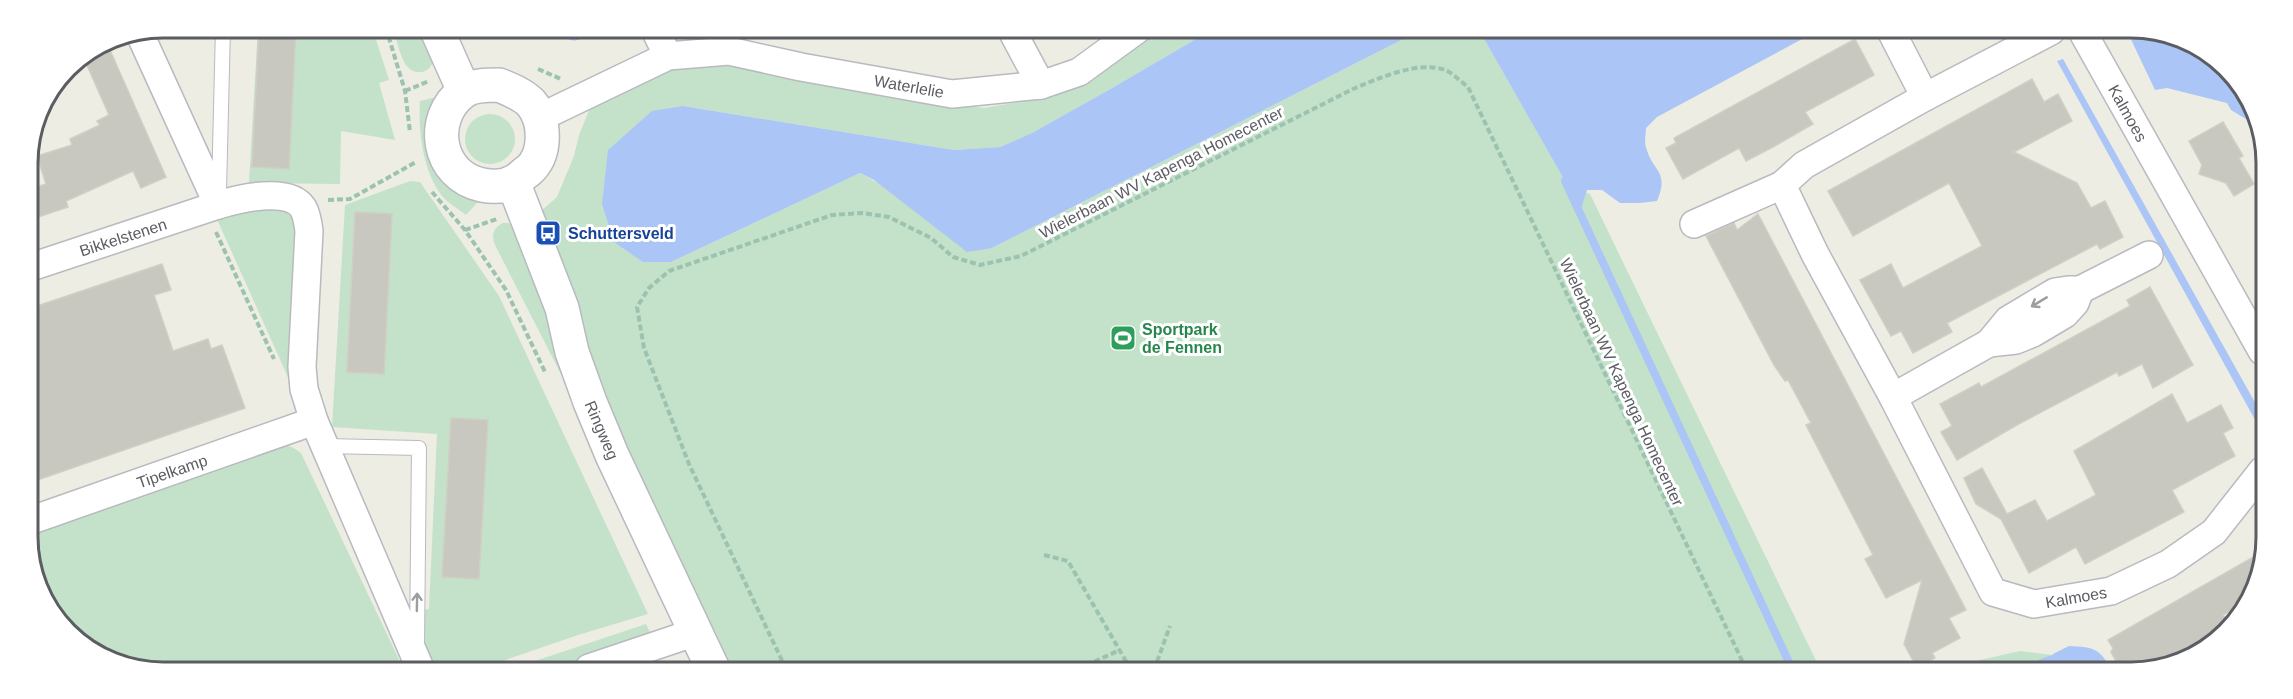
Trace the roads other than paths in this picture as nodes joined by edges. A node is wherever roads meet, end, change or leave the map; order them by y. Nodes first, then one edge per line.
1 (222, 38) edge
2 (440, 38) edge
3 (659, 38) edge
4 (1016, 38) edge
5 (1125, 38) edge
6 (1895, 38) edge
7 (2038, 38) edge
8 (2086, 38) edge
9 (142, 39) edge
10 (668, 56) junction
11 (1041, 85) junction
12 (464, 91) junction
13 (1925, 98) junction
14 (539, 118) junction
15 (513, 182) junction
16 (1782, 185) junction
17 (212, 207) junction
18 (1694, 224) dead end
19 (2149, 255) dead end
20 (38, 265) edge
21 (2256, 340) edge
22 (1893, 397) junction
23 (314, 421) junction
24 (325, 446) junction
25 (2256, 479) edge
26 (38, 518) edge
27 (696, 632) junction
28 (417, 662) edge
29 (418, 662) edge
30 (608, 662) edge
31 (710, 662) edge

1 - 17 lane
2 - 12 main road
3 - 10 street
4 - 11 street
5 - 11 street, Waterlelie
6 - 13 street
7 - 13 street
8 - 21 street, Kalmoes
9 - 17 street
10 - 11 street, Waterlelie
10 - 14 street, Waterlelie
12 - 14 main road
12 - 15 main road
13 - 16 street
14 - 15 main road
15 - 27 main road, Ringweg
16 - 18 street
16 - 22 street, Kalmoes
17 - 20 street, Bikkelstenen
17 - 23 street
19 - 22 street
22 - 25 street, Kalmoes
23 - 24 street
23 - 26 street, Tipelkamp
24 - 28 street
29 -> 24 lane
27 - 30 street
27 - 31 main road, Ringweg

